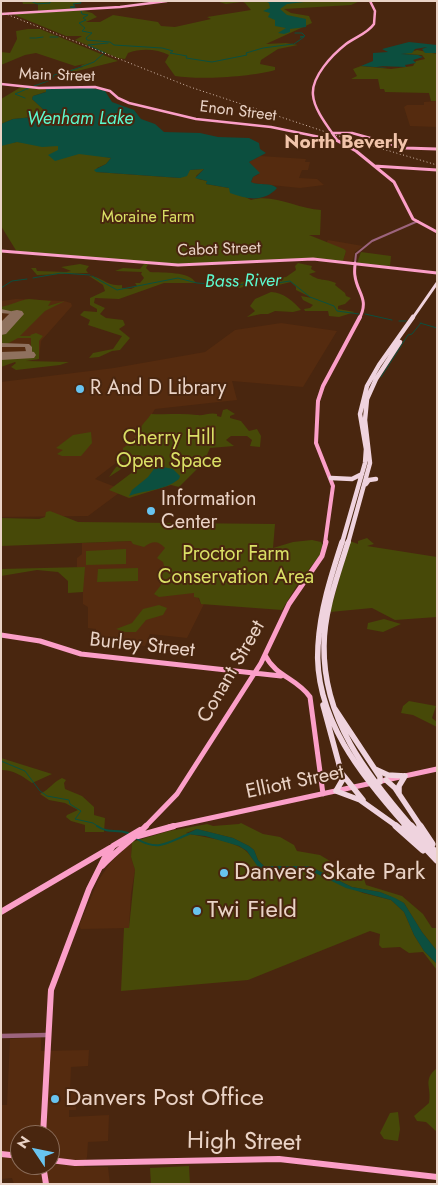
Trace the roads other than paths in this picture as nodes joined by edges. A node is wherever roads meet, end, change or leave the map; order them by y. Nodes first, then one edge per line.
1 (167, 1) edge
2 (370, 1) edge
3 (1, 14) edge
4 (1, 84) edge
5 (138, 105) joint
6 (334, 134) junction
7 (328, 137) junction
8 (337, 140) junction
9 (437, 149) edge
10 (374, 166) junction
11 (437, 170) edge
12 (417, 221) junction
13 (437, 232) edge
14 (1, 252) edge
15 (356, 263) junction
16 (437, 273) edge
17 (437, 283) edge
18 (437, 288) edge
19 (369, 468) junction
20 (363, 473) junction
21 (349, 479) junction
22 (332, 480) junction
23 (364, 486) junction
24 (358, 489) junction
25 (360, 500) junction
26 (368, 501) dead end
27 (1, 635) edge
28 (266, 655) junction
29 (256, 673) junction
30 (282, 676) junction
31 (322, 680) junction
32 (372, 768) junction
33 (437, 769) edge
34 (343, 774) junction
35 (405, 776) junction
36 (383, 781) junction
37 (353, 788) junction
38 (336, 791) junction
39 (377, 791) junction
40 (323, 794) junction
41 (399, 794) junction
42 (366, 804) junction
43 (146, 826) junction
44 (157, 829) junction
45 (135, 835) junction
46 (117, 847) junction
47 (437, 850) edge
48 (107, 854) junction
49 (437, 854) edge
50 (90, 861) junction
51 (437, 861) edge
52 (102, 866) junction
53 (1, 912) edge
54 (47, 1034) junction
55 (1, 1036) edge
56 (43, 1125) edge
57 (60, 1161) edge
58 (437, 1177) edge

1 - 3 main road
2 - 6 main road
4 - 5 main road, Main Street
5 - 7 main road, Enon Street
6 - 7 main road
6 - 8 main road
6 - 9 main road
7 - 8 main road, Enon Street
8 - 10 main road
10 - 11 main road
10 - 12 main road
12 - 13 main road
12 - 15 street
14 - 15 main road, Cabot Street
15 - 16 main road, Cabot Street
15 - 22 main road
17 - 20 highway
18 - 19 highway
19 - 23 highway
19 - 23 highway
20 - 21 highway
20 - 24 highway
21 - 22 highway
21 - 24 highway
22 - 28 main road, Conant Street
23 - 25 highway
24 - 31 highway
25 - 26 highway
25 - 31 highway
27 - 29 main road, Burley Street
28 - 29 main road, Conant Street
28 - 30 main road
29 - 30 main road, Burley Street
29 - 43 main road, Conant Street
30 - 40 main road
31 - 32 highway
31 - 34 highway
31 - 39 highway
32 - 35 highway
32 - 36 highway
33 - 35 main road, Elliott Street
34 - 37 highway
34 - 38 highway
35 - 36 main road, Elliott Street
35 - 41 highway
36 - 37 main road, Elliott Street
36 - 41 highway
37 - 38 main road, Elliott Street
37 - 42 highway
38 - 40 main road, Elliott Street
38 - 42 highway
39 - 49 highway
39 - 51 highway
40 - 44 main road, Elliott Street
41 - 47 highway
42 - 51 highway
43 - 44 main road, Elliott Street
43 - 44 main road
43 - 45 main road, Conant Street
44 - 45 main road, Elliott Street
45 - 46 main road, Conant Street
46 - 48 main road
46 - 50 main road
46 - 52 main road, Conant Street
48 - 50 main road
48 - 52 main road, Conant Street
50 - 52 main road
50 - 53 main road
52 - 54 main road, Conant Street
54 - 55 street
54 - 56 main road, Conant Street
57 - 58 main road, High Street

